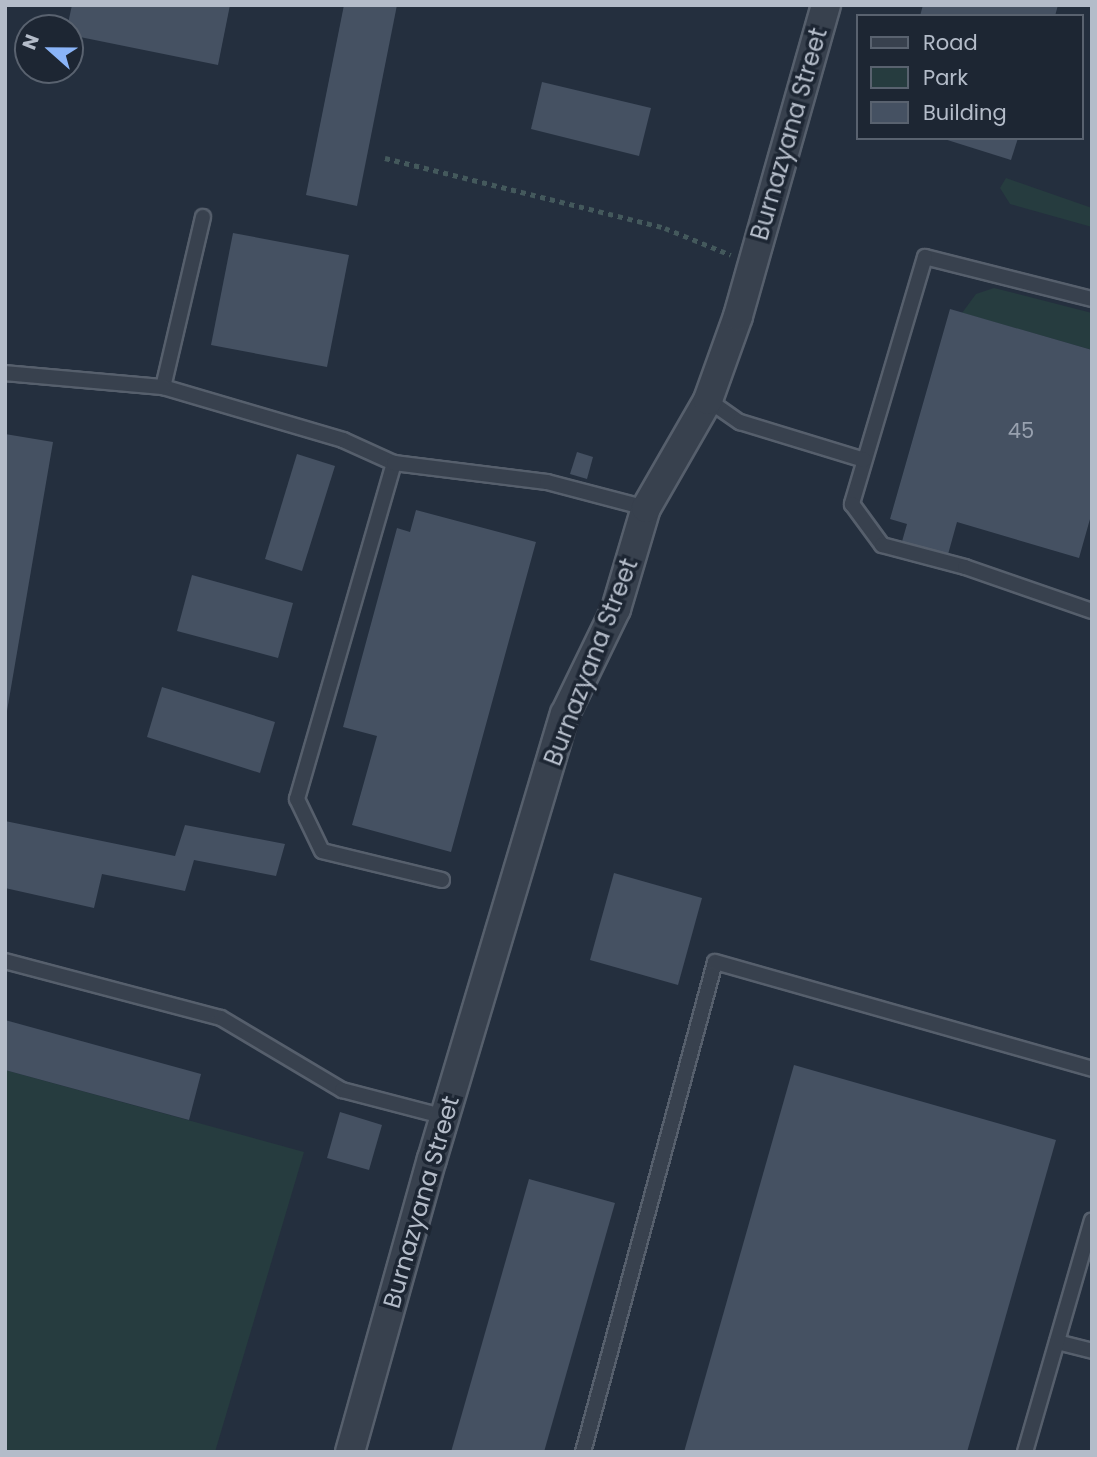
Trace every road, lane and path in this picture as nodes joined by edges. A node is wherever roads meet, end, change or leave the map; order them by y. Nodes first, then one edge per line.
1 (826, 5) edge
2 (385, 158) dead end
3 (203, 217) dead end
4 (751, 263) junction
5 (1092, 299) edge
6 (5, 373) edge
7 (163, 387) junction
8 (708, 400) junction
9 (864, 460) junction
10 (394, 463) junction
11 (646, 508) junction
12 (1092, 611) edge
13 (442, 880) dead end
14 (5, 961) edge
15 (1092, 1069) edge
16 (446, 1117) junction
17 (1092, 1220) edge
18 (1057, 1342) junction
19 (1092, 1351) edge
20 (350, 1452) edge
21 (583, 1452) edge
22 (1025, 1452) edge

1 - 4 street, Burnazyana Street
2 - 4 path
3 - 7 lane
4 - 8 street, Burnazyana Street
5 - 9 lane
6 - 7 lane
7 - 10 lane
8 - 9 lane
8 - 11 street, Burnazyana Street
9 - 12 lane
10 - 11 lane
10 - 13 lane
11 - 16 street, Burnazyana Street
14 - 16 lane
15 - 21 lane
16 - 20 street, Burnazyana Street
17 - 18 lane
18 - 19 lane
18 - 22 lane

